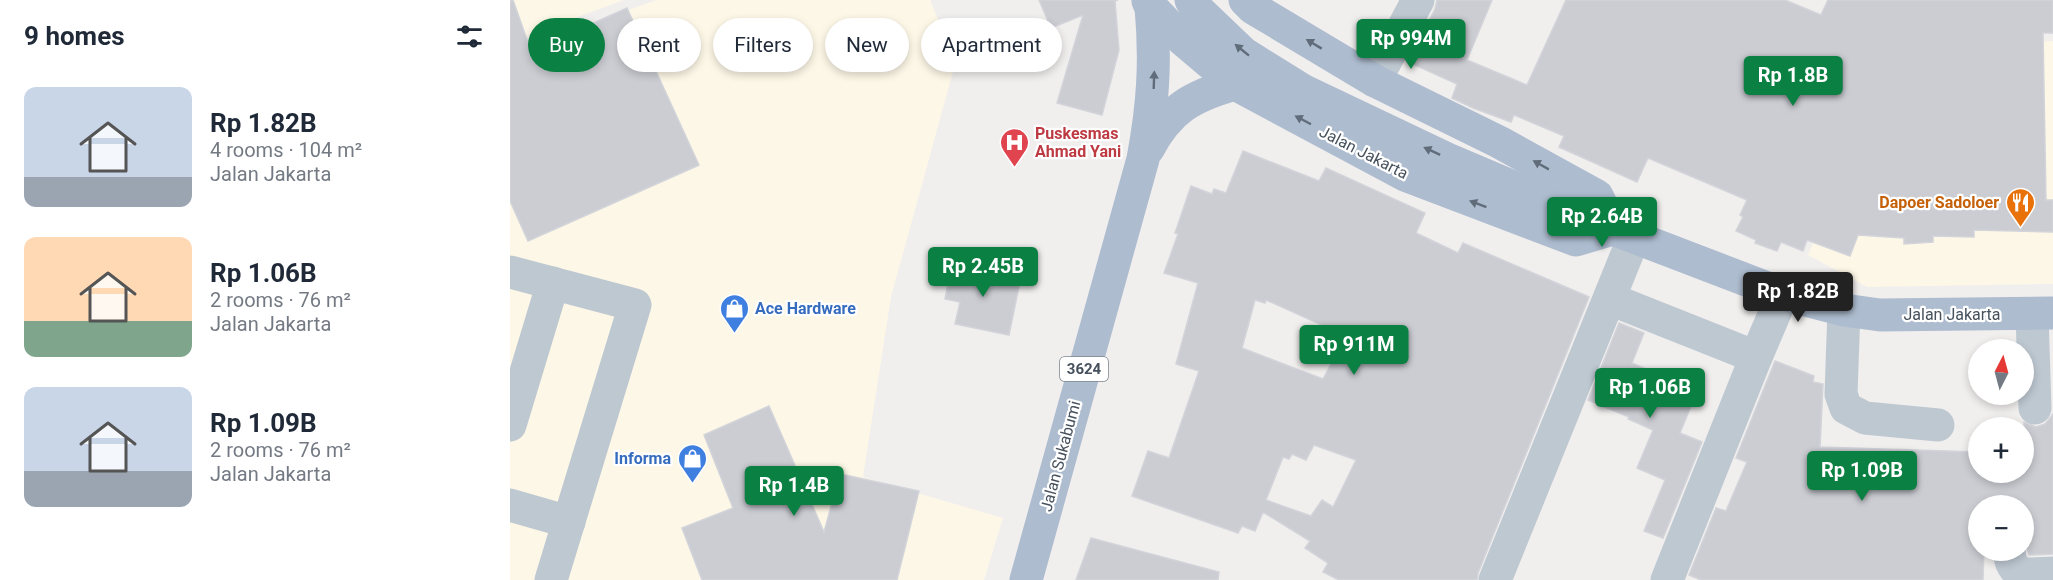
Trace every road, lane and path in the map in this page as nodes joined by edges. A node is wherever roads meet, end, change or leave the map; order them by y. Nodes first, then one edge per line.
1 (1191, 0) edge
2 (1245, 0) edge
3 (1418, 0) edge
4 (1149, 3) edge
5 (1375, 81) junction
6 (1234, 84) junction
7 (1143, 159) junction
8 (1623, 233) junction
9 (510, 272) edge
10 (553, 283) junction
11 (1783, 294) junction
12 (1610, 299) junction
13 (1844, 310) junction
14 (2042, 314) edge
15 (523, 338) edge
16 (1756, 357) junction
17 (2033, 408) edge
18 (510, 421) edge
19 (1938, 425) dead end
20 (510, 505) edge
21 (569, 522) junction
22 (2009, 561) edge
23 (2053, 573) edge
24 (551, 580) edge
25 (1026, 580) edge
26 (1495, 580) edge
27 (1667, 580) edge

8 -> 1 main road, Jalan Jakarta
5 -> 2 main road
3 - 5 street
4 - 6 main road, Jalan Jakarta
7 -> 4 main road, Jalan Sukabumi / 3624
8 -> 5 main road
6 - 7 main road, Jalan Sukabumi / 3624
8 -> 6 main road, Jalan Jakarta
7 - 25 main road, Jalan Sukabumi / 3624
8 - 11 main road, Jalan Jakarta
8 - 12 street
9 - 10 street
10 - 15 street
10 - 21 street
11 - 13 main road, Jalan Jakarta
11 - 16 street
12 - 16 street
12 - 26 street
13 - 14 main road, Jalan Jakarta
13 - 19 street
14 - 17 street
15 - 18 street
16 - 27 street
20 - 21 street
21 - 24 street
22 - 23 street

